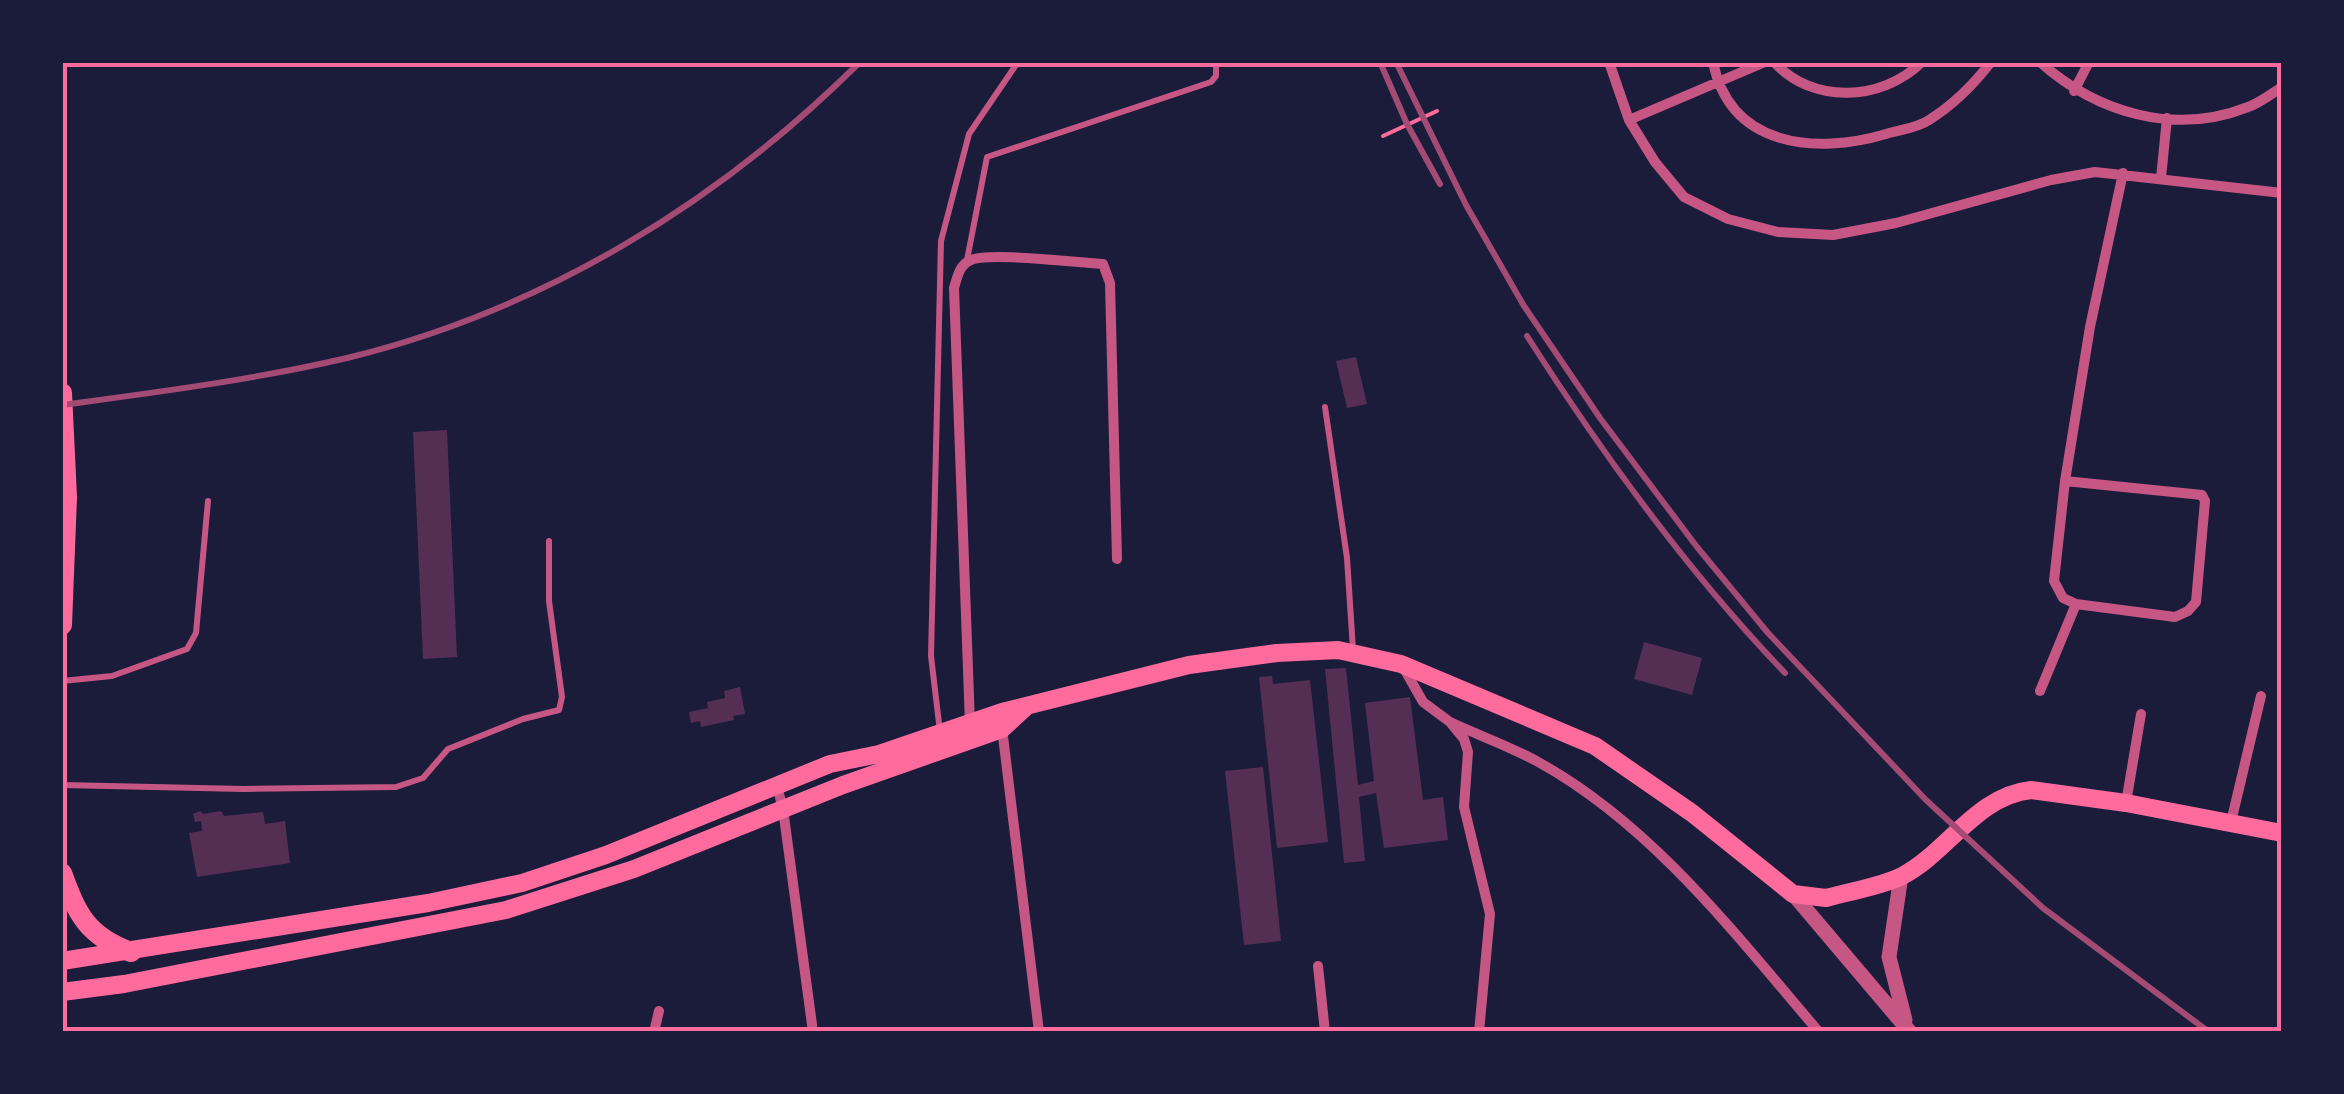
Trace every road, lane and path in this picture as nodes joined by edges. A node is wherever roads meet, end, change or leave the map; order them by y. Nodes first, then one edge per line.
1 (1018, 62) edge
2 (1216, 62) edge
3 (1609, 62) edge
4 (1713, 62) edge
5 (1765, 62) edge
6 (1774, 62) edge
7 (1922, 62) edge
8 (1991, 62) edge
9 (2040, 62) edge
10 (2090, 62) edge
11 (1717, 82) junction
12 (2282, 87) edge
13 (2074, 91) junction
14 (1437, 110) dead end
15 (2167, 118) junction
16 (1629, 120) junction
17 (1384, 136) dead end
18 (2123, 173) junction
19 (2161, 178) junction
20 (2282, 193) edge
21 (967, 261) junction
22 (62, 393) edge
23 (1325, 407) dead end
24 (2065, 481) junction
25 (208, 500) dead end
26 (549, 541) dead end
27 (1116, 559) dead end
28 (2076, 604) junction
29 (62, 626) edge
30 (1354, 651) junction
31 (1401, 664) junction
32 (62, 681) edge
33 (2040, 692) dead end
34 (2260, 696) dead end
35 (2140, 714) dead end
36 (1002, 721) junction
37 (1450, 722) junction
38 (971, 731) junction
39 (941, 741) junction
40 (62, 785) edge
41 (777, 786) junction
42 (2126, 804) junction
43 (784, 809) junction
44 (2231, 822) junction
45 (683, 824) junction
46 (2282, 832) edge
47 (691, 847) junction
48 (62, 873) edge
49 (1901, 876) junction
50 (1793, 894) junction
51 (400, 907) junction
52 (404, 931) junction
53 (130, 952) junction
54 (62, 961) edge
55 (1318, 966) dead end
56 (62, 992) edge
57 (658, 1011) dead end
58 (1909, 1030) edge
59 (654, 1032) edge
60 (812, 1032) edge
61 (1039, 1032) edge
62 (1325, 1032) edge
63 (1479, 1032) edge
64 (1819, 1032) edge

1 - 39 lane
2 - 21 lane
3 - 16 street
4 - 11 street
5 - 11 street
6 - 7 street
8 - 11 street
9 - 13 street
10 - 13 street
11 - 16 street
12 - 15 street
13 - 15 street
14 - 17 path
15 - 19 street
16 - 18 street
18 - 19 street
18 - 24 street
19 - 20 street
21 - 27 street
21 - 38 street
22 - 29 highway
23 - 30 lane
24 - 28 street
24 - 28 street
25 - 32 lane
26 - 40 lane
28 - 33 street
30 - 31 main road
30 - 36 main road
31 - 37 street
31 - 50 main road
34 - 44 street
35 - 42 street
36 - 38 main road
36 - 61 street
37 - 63 street
37 - 64 street
38 - 39 main road
39 - 41 main road
39 - 43 main road
41 - 43 street
41 - 45 main road
42 - 44 main road
42 - 49 main road
43 - 47 main road
43 - 60 street
44 - 46 main road
45 - 47 main road
45 - 51 main road
47 - 52 main road
48 - 53 highway
49 - 50 main road
49 - 58 street
50 - 58 street
51 - 52 main road
51 - 53 main road
52 - 56 main road
53 - 54 main road
55 - 62 street
57 - 59 street

